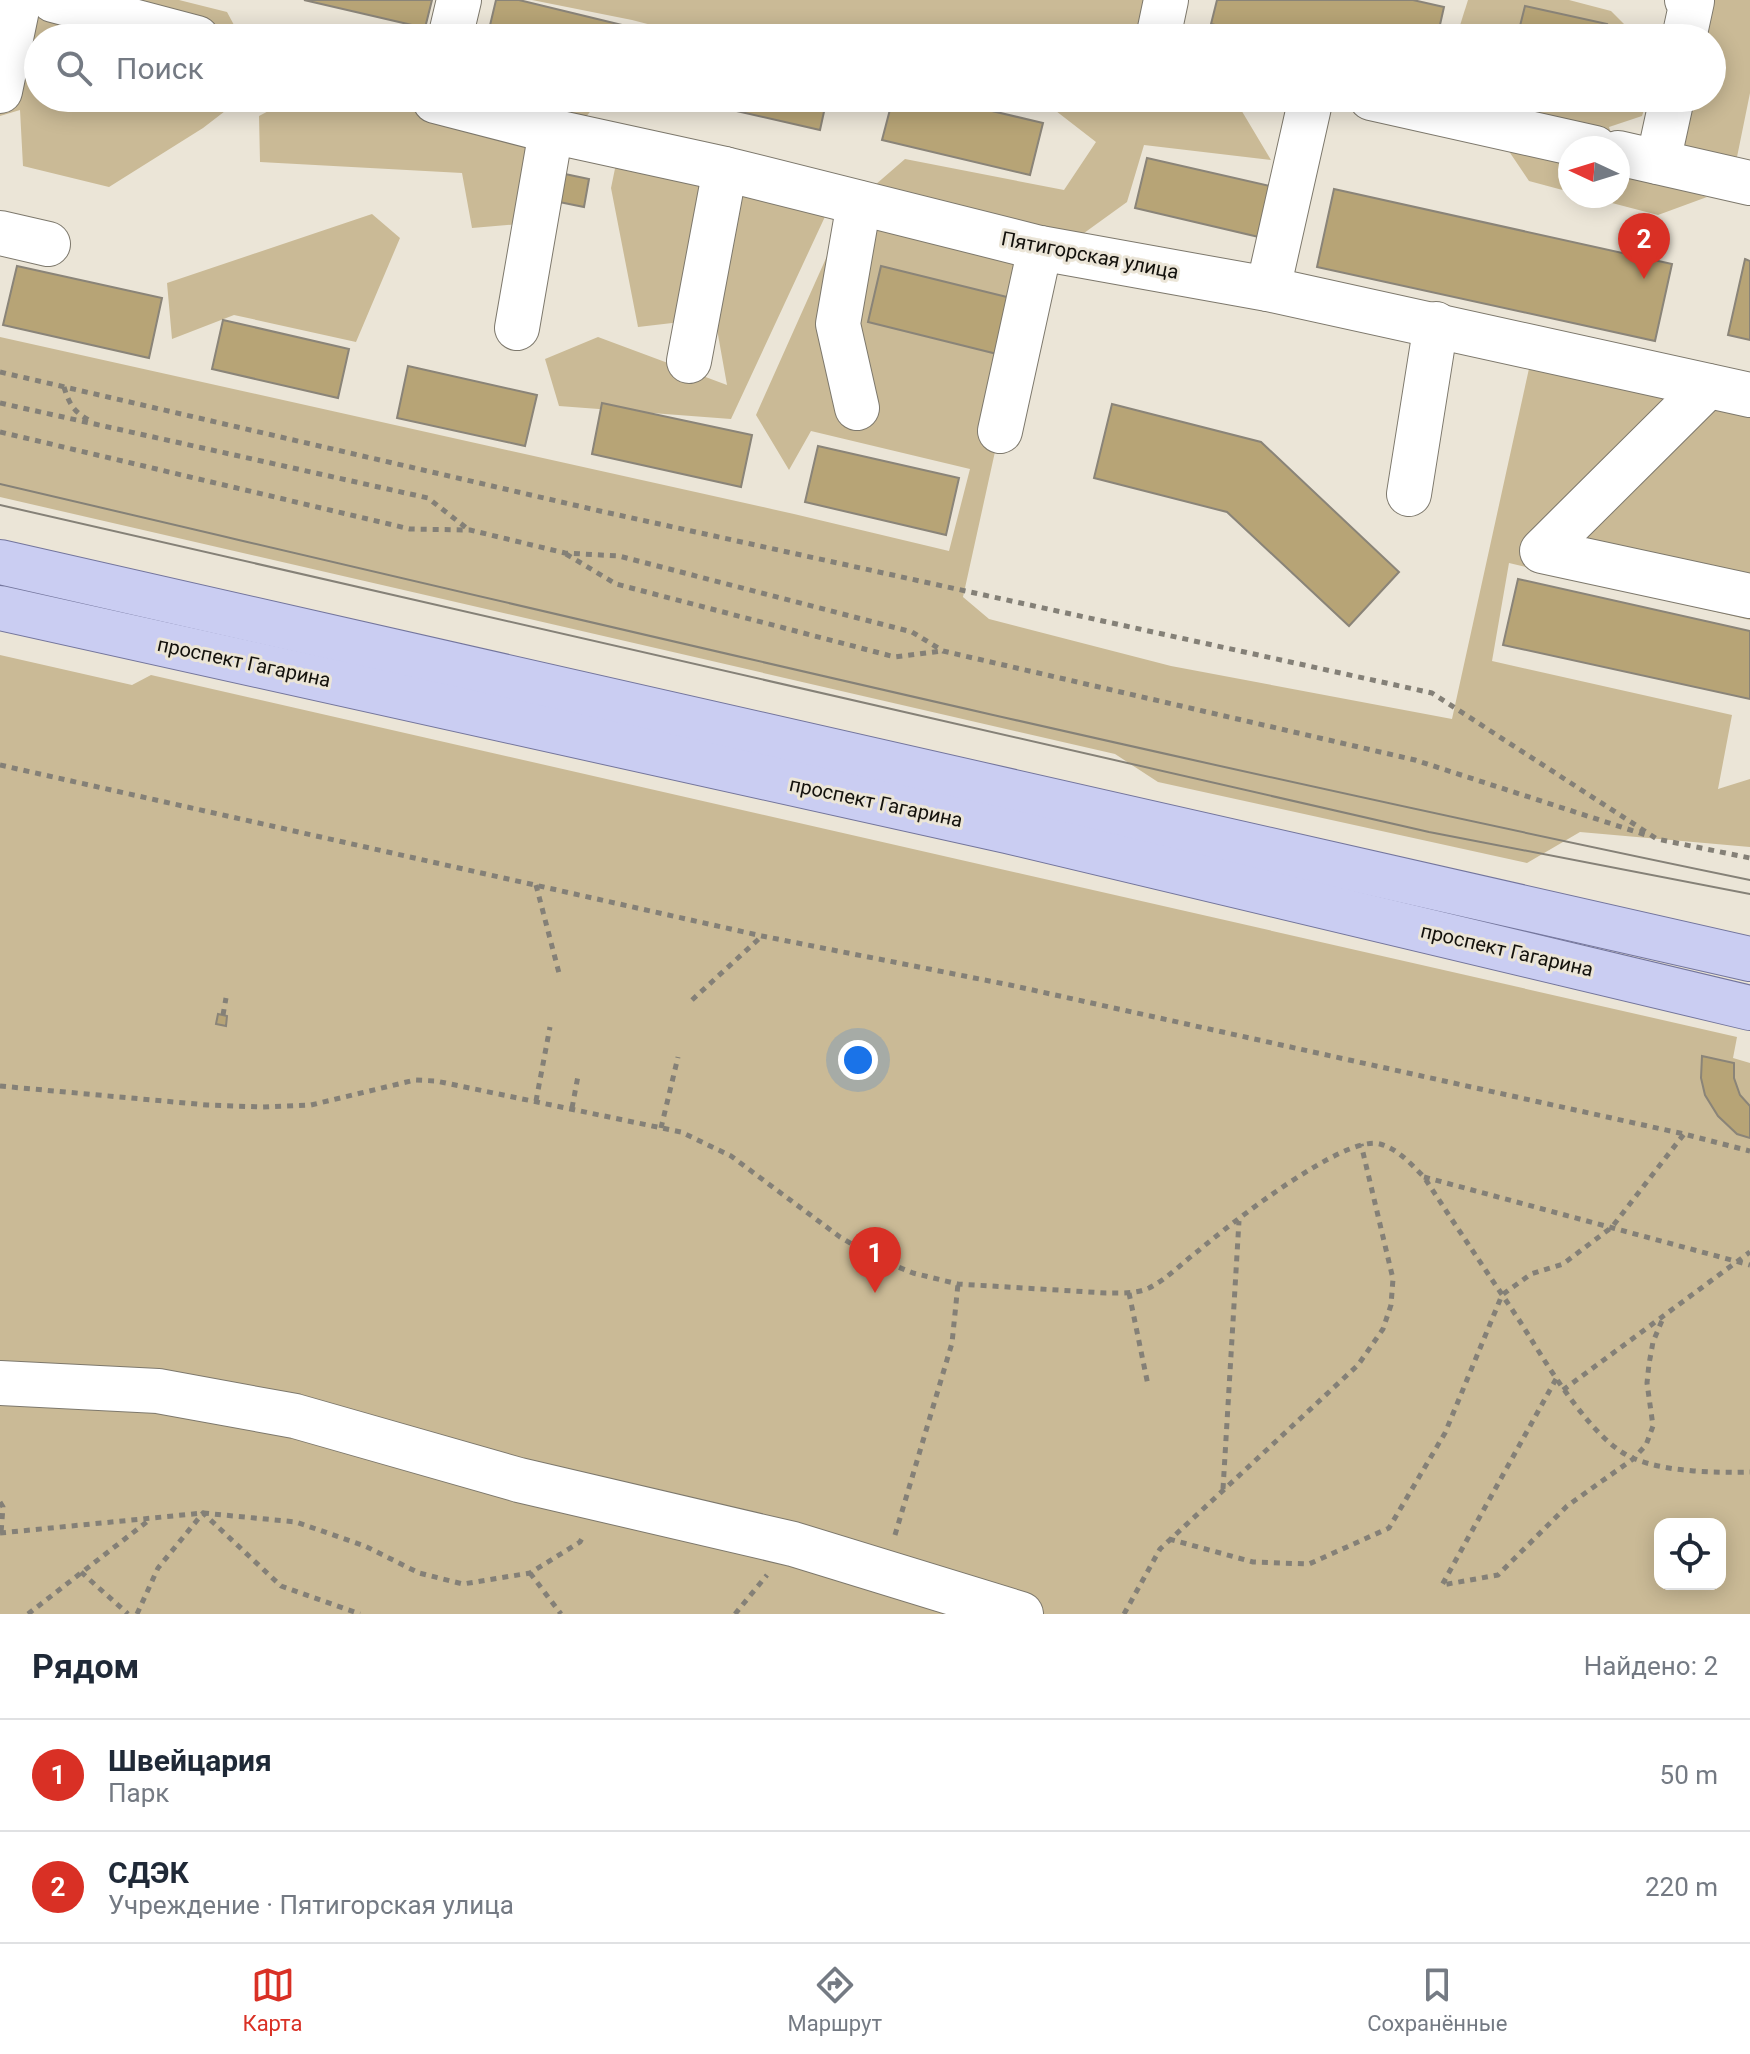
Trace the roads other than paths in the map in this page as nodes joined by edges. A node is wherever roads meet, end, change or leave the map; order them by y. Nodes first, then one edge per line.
1 (19, 0) edge
2 (53, 0) edge
3 (459, 0) edge
4 (1166, 0) edge
5 (1687, 0) edge
6 (144, 24) edge
7 (453, 24) edge
8 (1161, 24) edge
9 (1687, 24) edge
10 (0, 91) edge
11 (480, 112) edge
12 (1308, 112) edge
13 (1434, 112) edge
14 (1664, 112) edge
15 (551, 131) junction
16 (1558, 140) edge
17 (1638, 158) edge
18 (725, 169) junction
19 (1750, 183) edge
20 (859, 203) junction
21 (0, 233) edge
22 (48, 244) dead end
23 (1040, 248) junction
24 (1268, 289) junction
25 (1436, 324) junction
26 (517, 328) dead end
27 (689, 361) dead end
28 (1708, 386) junction
29 (1750, 395) edge
30 (857, 408) dead end
31 (1000, 431) dead end
32 (1409, 494) dead end
33 (0, 562) edge
34 (1750, 596) edge
35 (0, 608) edge
36 (1750, 959) edge
37 (1750, 1008) edge
38 (0, 1383) edge
39 (1021, 1614) edge

1 - 10 street
2 - 6 street
3 - 7 street
4 - 8 street
5 - 9 street
11 - 15 street, Пятигорская улица
12 - 24 street
13 - 16 street
14 - 17 street
15 - 18 street, Пятигорская улица
15 - 26 street
17 - 19 street
18 - 20 street, Пятигорская улица
18 - 27 street
20 - 23 street, Пятигорская улица
20 - 30 street
21 - 22 street
23 - 24 street, Пятигорская улица
23 - 31 street
24 - 25 street, Пятигорская улица
25 - 28 street, Пятигорская улица
25 - 32 street
28 - 29 street, Пятигорская улица
28 - 34 street
33 - 36 main road, проспект Гагарина
35 - 37 main road, проспект Гагарина
38 - 39 street

